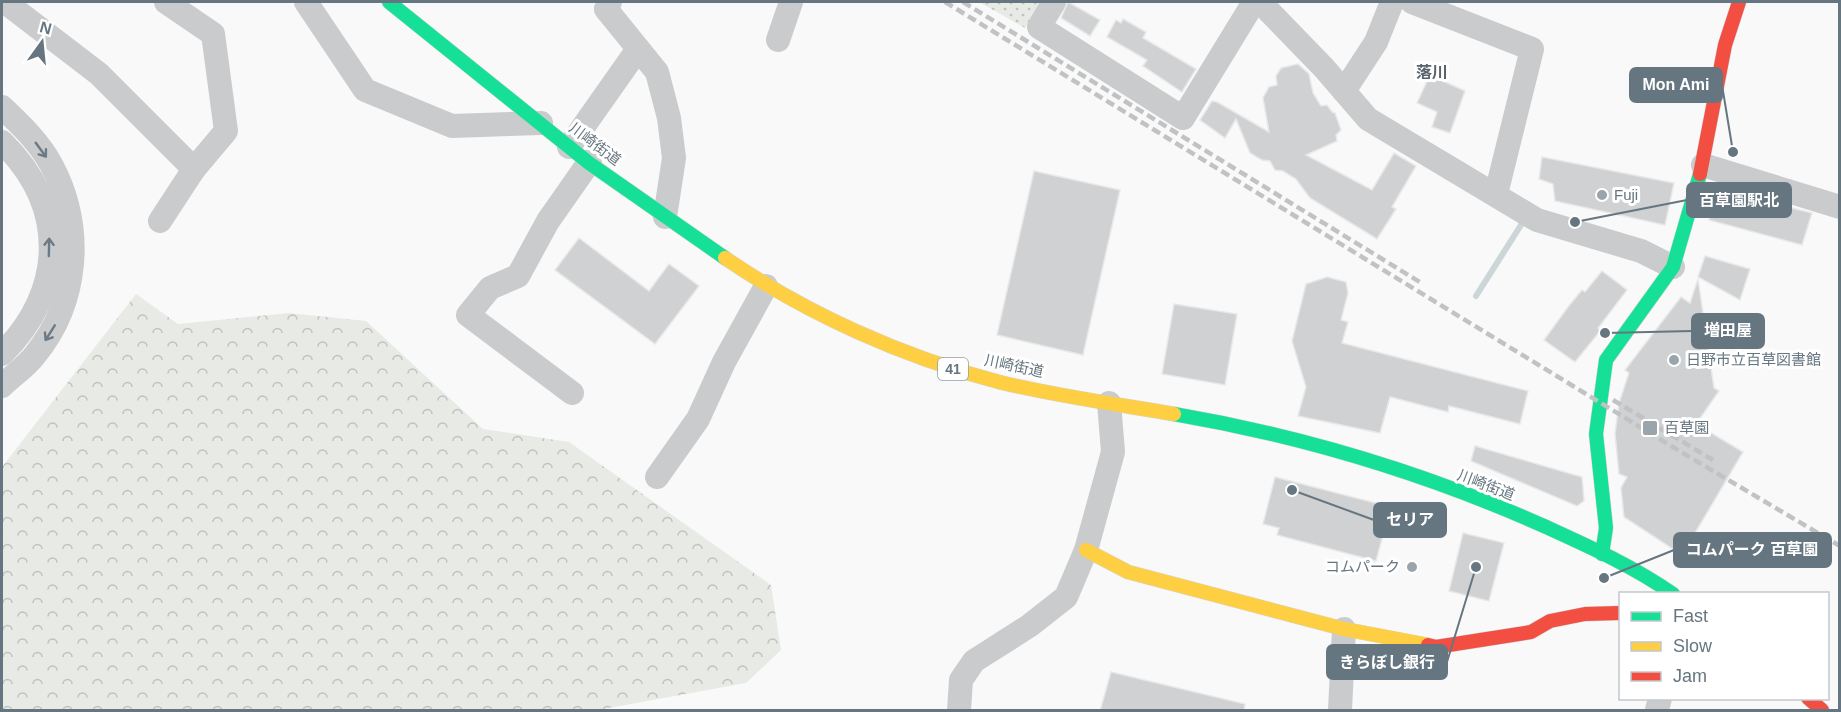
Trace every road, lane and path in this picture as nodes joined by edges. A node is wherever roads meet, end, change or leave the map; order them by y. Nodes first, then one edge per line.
1 (4, 2) edge
2 (166, 2) edge
3 (306, 2) edge
4 (389, 2) edge
5 (791, 2) edge
6 (1054, 2) edge
7 (1254, 2) edge
8 (1260, 2) edge
9 (1392, 2) edge
10 (1412, 2) edge
11 (1739, 2) edge
12 (605, 4) edge
13 (778, 40) dead end
14 (638, 49) junction
15 (1344, 91) junction
16 (2, 107) edge
17 (541, 123) junction
18 (2, 142) edge
19 (569, 147) junction
20 (590, 161) junction
21 (1703, 165) junction
22 (194, 169) junction
23 (1496, 194) junction
24 (1839, 207) edge
25 (665, 217) junction
26 (160, 220) dead end
27 (1673, 267) junction
28 (766, 286) junction
29 (2, 354) edge
30 (2, 386) edge
31 (572, 393) dead end
32 (1109, 403) junction
33 (657, 477) dead end
34 (1086, 550) junction
35 (1602, 554) junction
36 (1668, 592) edge
37 (1619, 613) edge
38 (1344, 629) junction
39 (1809, 700) edge
40 (959, 711) edge
41 (1340, 711) edge
42 (1822, 711) edge

1 - 22 street
2 - 22 street
3 - 17 street
4 - 17 main road, 川崎街道 / 41
5 - 13 street
6 - 7 street
8 - 15 street
9 - 15 street
10 - 23 street
11 - 21 main road
12 - 14 street
14 - 19 street
14 - 25 street
15 - 23 street
16 -> 30 street
17 - 19 main road, 川崎街道 / 41
29 -> 18 street
19 - 20 main road, 川崎街道 / 41
20 - 25 main road, 川崎街道 / 41
20 - 31 street
21 - 24 street
21 - 27 main road
22 - 26 street
23 - 27 street
25 - 28 main road, 川崎街道 / 41
27 - 35 main road
28 - 32 main road, 川崎街道 / 41
28 - 33 street
32 - 34 street
32 - 35 main road, 川崎街道 / 41
34 - 38 main road
34 - 40 street
35 - 36 main road, 川崎街道 / 41
37 - 38 main road
38 - 41 street
39 - 42 main road

